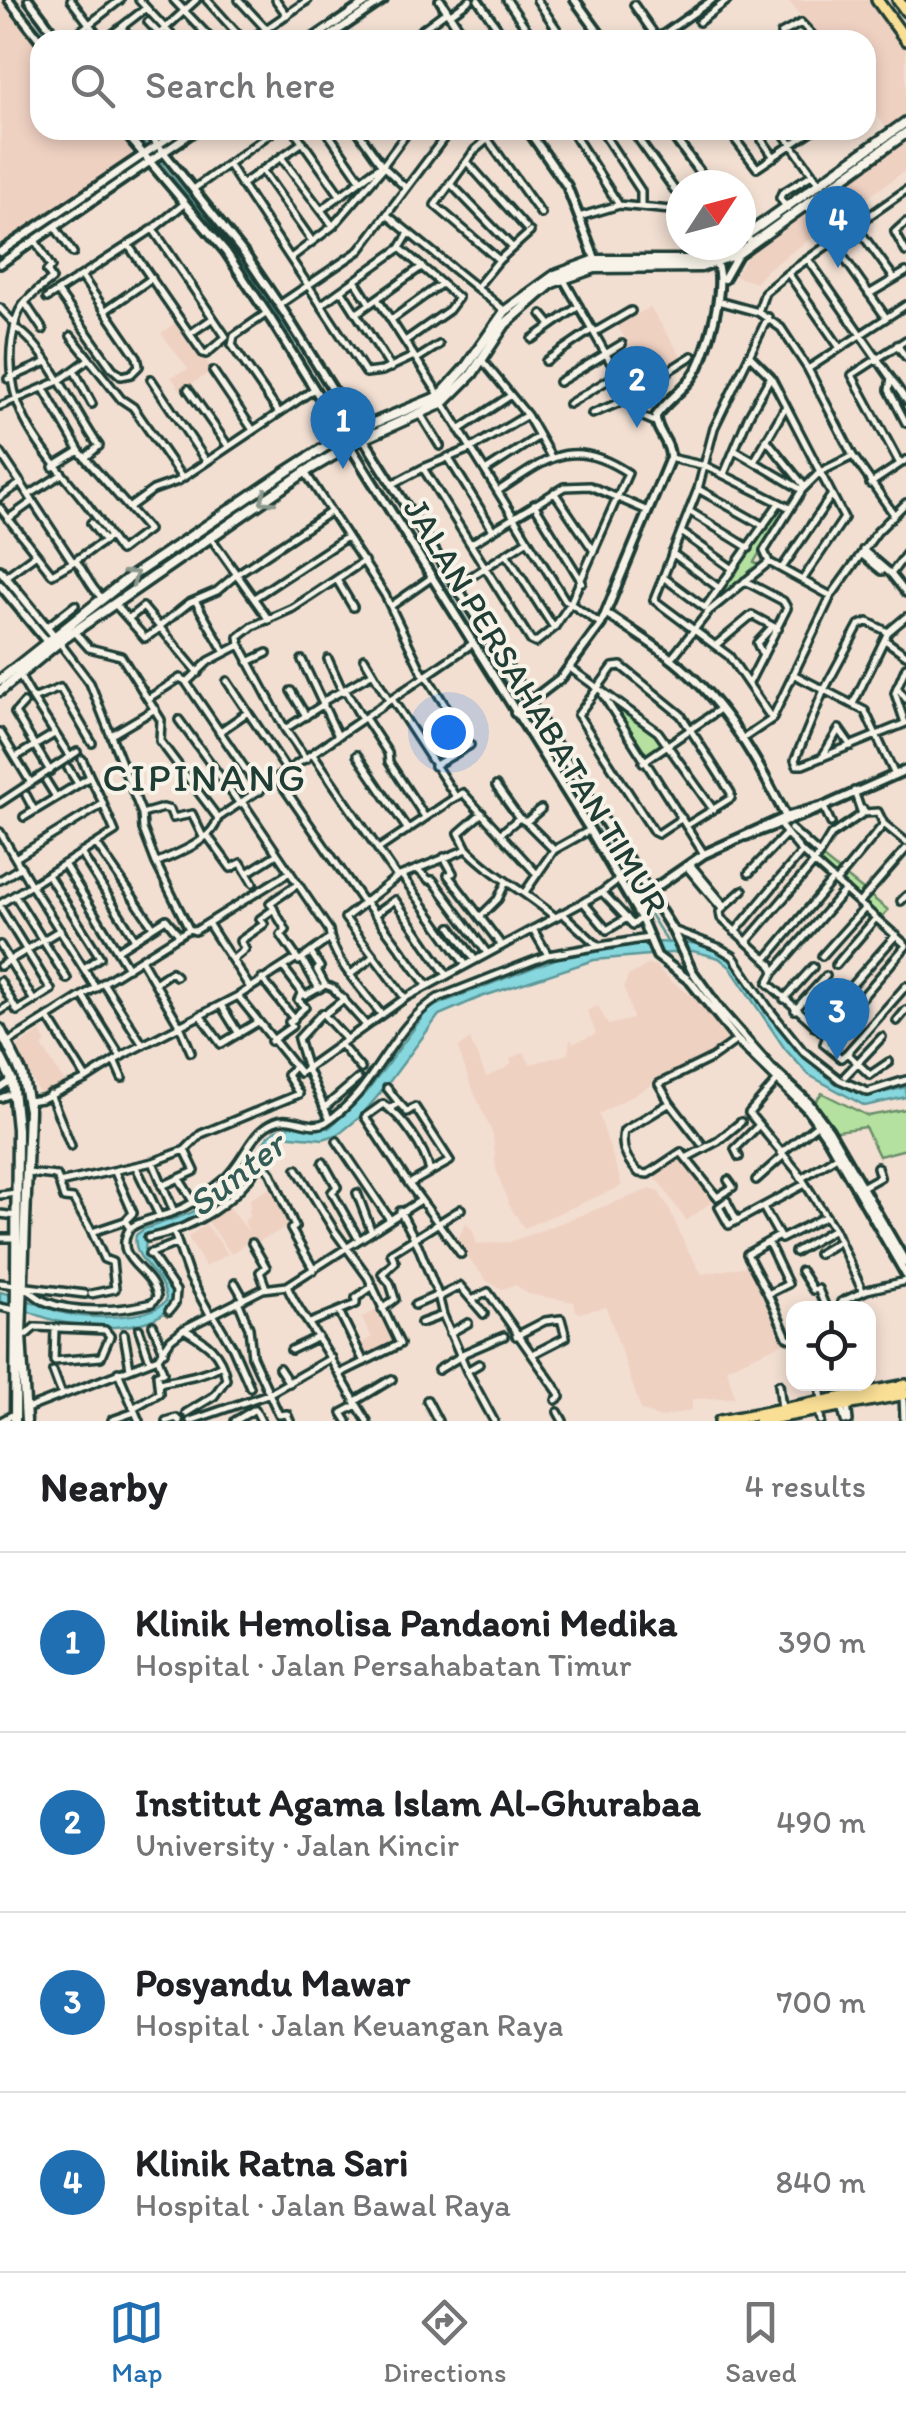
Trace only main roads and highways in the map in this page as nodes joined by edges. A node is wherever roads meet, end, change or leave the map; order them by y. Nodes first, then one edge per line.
1 (877, 0) edge
2 (898, 0) edge
3 (906, 11) edge
4 (906, 40) edge
5 (906, 122) edge
6 (906, 133) edge
7 (756, 226) edge
8 (756, 241) edge
9 (700, 260) edge
10 (721, 260) edge
11 (598, 264) junction
12 (526, 299) junction
13 (441, 400) junction
14 (352, 438) junction
15 (52, 638) junction
16 (0, 680) edge
17 (0, 691) edge
18 (0, 1029) edge
19 (0, 1056) edge
20 (20, 1216) junction
21 (17, 1308) junction
22 (905, 1391) edge
23 (821, 1411) edge
24 (794, 1416) edge
25 (14, 1418) edge
26 (26, 1421) edge
27 (720, 1421) edge
28 (759, 1421) edge

1 - 4 main road
2 - 3 main road
5 - 7 main road
6 - 8 main road
9 - 11 main road
10 - 11 main road
11 - 12 main road
11 - 12 main road
12 - 13 main road
12 - 13 main road
13 - 14 main road
13 - 14 main road
15 -> 14 main road
14 -> 15 main road
15 - 16 main road
15 - 17 main road
18 - 20 main road
19 - 20 main road
20 - 21 main road
21 - 25 main road
21 - 26 main road
22 - 23 main road
23 - 24 main road
23 - 24 main road
24 - 27 main road
24 - 28 main road

